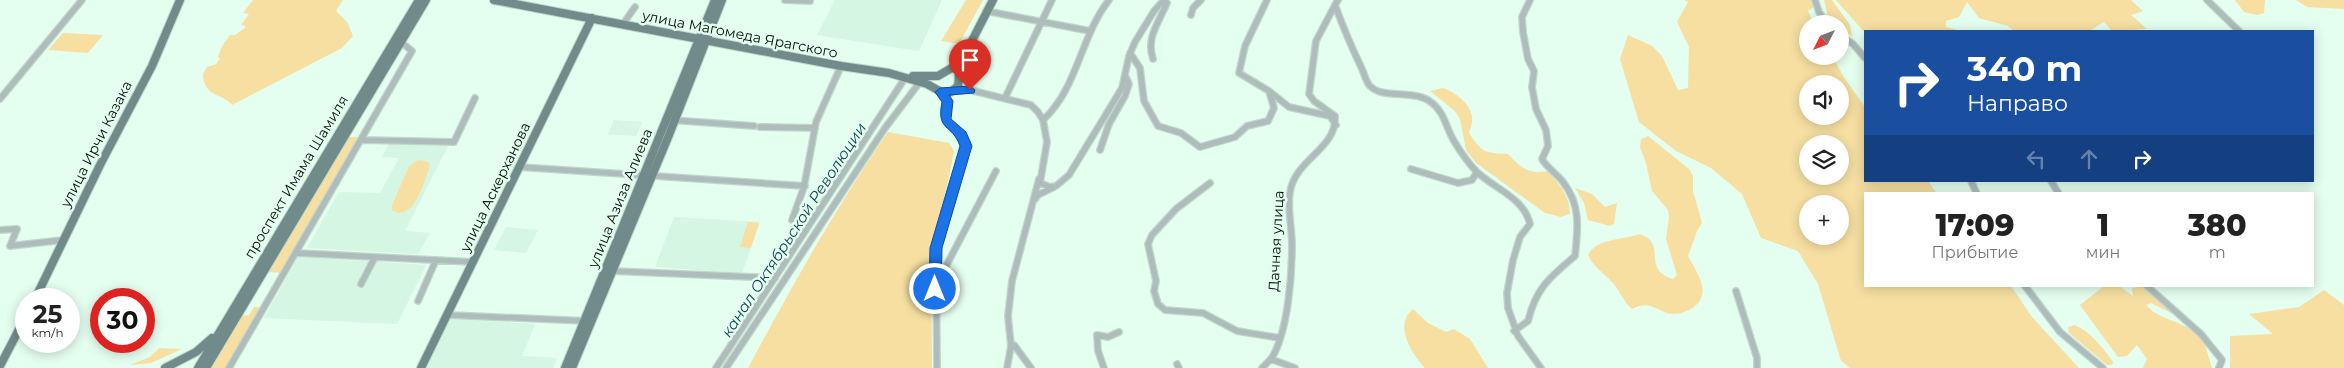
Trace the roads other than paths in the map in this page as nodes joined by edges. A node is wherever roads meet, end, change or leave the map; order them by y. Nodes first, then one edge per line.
1 (82, 0) edge
2 (180, 0) edge
3 (419, 0) edge
4 (426, 0) edge
5 (494, 0) edge
6 (715, 0) edge
7 (722, 0) edge
8 (785, 0) edge
9 (992, 0) edge
10 (1052, 0) edge
11 (1108, 0) edge
12 (1164, 0) edge
13 (1201, 0) edge
14 (1268, 0) edge
15 (1530, 0) edge
16 (1815, 0) edge
17 (2207, 0) edge
18 (507, 1) edge
19 (810, 1) edge
20 (1336, 3) edge
21 (635, 7) dead end
22 (987, 12) junction
23 (1191, 15) dead end
24 (1821, 15) edge
25 (592, 18) junction
26 (1043, 21) junction
27 (623, 24) junction
28 (2238, 30) edge
29 (1090, 31) junction
30 (702, 39) junction
31 (1849, 41) edge
32 (401, 42) junction
33 (1130, 54) junction
34 (1864, 57) edge
35 (1152, 59) dead end
36 (841, 66) junction
37 (889, 73) junction
38 (943, 75) junction
39 (1125, 76) junction
40 (904, 78) junction
41 (958, 78) junction
42 (920, 82) junction
43 (938, 90) junction
44 (970, 90) junction
45 (1269, 91) junction
46 (951, 92) junction
47 (475, 98) dead end
48 (1006, 98) junction
49 (0, 99) edge
50 (671, 120) junction
51 (1044, 120) junction
52 (1336, 125) junction
53 (814, 128) junction
54 (362, 140) junction
55 (1100, 150) dead end
56 (519, 167) junction
57 (1411, 169) dead end
58 (996, 171) dead end
59 (1477, 172) junction
60 (644, 174) junction
61 (653, 174) junction
62 (1040, 181) junction
63 (1210, 183) dead end
64 (805, 186) junction
65 (1056, 186) junction
66 (1035, 200) junction
67 (792, 220) dead end
68 (0, 230) edge
69 (63, 240) junction
70 (296, 253) junction
71 (375, 257) junction
72 (436, 260) junction
73 (473, 262) junction
74 (934, 269) junction
75 (612, 270) junction
76 (775, 278) junction
77 (361, 284) dead end
78 (769, 286) junction
79 (2026, 287) edge
80 (2147, 287) edge
81 (40, 288) edge
82 (778, 289) junction
83 (1736, 291) dead end
84 (418, 301) dead end
85 (447, 315) junction
86 (588, 321) junction
87 (224, 323) junction
88 (1514, 331) junction
89 (1119, 332) dead end
90 (15, 337) edge
91 (1280, 338) junction
92 (1011, 346) junction
93 (1271, 359) junction
94 (0, 366) edge
95 (166, 368) edge
96 (198, 368) edge
97 (206, 368) edge
98 (229, 368) edge
99 (421, 368) edge
100 (565, 368) edge
101 (572, 368) edge
102 (716, 368) edge
103 (726, 368) edge
104 (937, 368) edge
105 (1007, 368) edge
106 (1031, 368) edge
107 (1104, 368) edge
108 (1262, 368) edge
109 (1295, 368) edge
110 (1541, 368) edge
111 (1756, 368) edge
112 (2103, 368) edge
113 (2219, 368) edge

1 - 49 street
2 - 69 main road, улица Ирчи Казака
3 - 87 main road, проспект Имама Шамиля
4 - 32 main road, проспект Имама Шамиля
5 - 18 main road, улица Магомеда Ярагского
6 - 30 main road
7 - 30 main road
8 - 19 street
9 - 22 main road
10 - 26 street
11 - 29 street
12 - 33 street
12 - 35 street
13 - 23 street
14 - 45 street
15 - 88 street
16 - 24 street
17 - 28 street
18 - 25 main road, улица Магомеда Ярагского
20 - 52 street
20 - 59 street
21 - 27 street
22 - 26 street
22 - 38 main road
22 - 41 main road
25 - 27 main road, улица Магомеда Ярагского
25 - 56 main road, улица Аскерханова
26 - 29 street
26 - 48 street
27 - 30 main road, улица Магомеда Ярагского
29 - 51 street
30 - 36 main road, улица Магомеда Ярагского
30 - 50 main road, улица Азиза Алиева
30 - 50 main road, улица Азиза Алиева
31 - 34 street
32 - 54 street
32 - 97 main road, проспект Имама Шамиля
33 - 39 street
33 - 45 street
36 - 37 main road, улица Магомеда Ярагского
36 - 53 street
37 - 38 main road
37 - 40 main road, улица Магомеда Ярагского
38 - 41 main road
38 - 43 main road
39 - 55 street
39 - 65 street
40 - 42 main road, улица Магомеда Ярагского
40 - 76 street
41 - 44 street
41 - 46 main road
42 - 43 main road, улица Магомеда Ярагского
42 - 82 street
43 - 46 main road
43 - 74 street
44 - 46 street
44 - 48 street
45 - 52 street
47 - 54 street
48 - 51 street
50 - 53 street
50 - 60 main road, улица Азиза Алиева
50 - 61 main road, улица Азиза Алиева
51 - 62 street
52 - 91 street, Дачная улица
53 - 64 street
54 - 70 street
56 - 60 street
56 - 73 main road, улица Аскерханова
57 - 59 street
58 - 74 street
59 - 88 street
60 - 61 street
60 - 86 main road, улица Азиза Алиева
61 - 64 street
61 - 75 main road, улица Азиза Алиева
62 - 65 street
62 - 66 street
63 - 91 street
64 - 67 street
65 - 66 street
66 - 92 street
68 - 69 street
69 - 81 main road, улица Ирчи Казака
70 - 71 street
70 - 98 street
71 - 72 street
71 - 77 street
72 - 73 street
72 - 84 street
73 - 85 main road, улица Аскерханова
74 - 104 street
75 - 76 street
75 - 86 main road, улица Азиза Алиева
76 - 78 street
78 - 82 street
78 - 102 street
79 - 112 street
80 - 113 street
82 - 103 street
83 - 111 street
85 - 86 street
85 - 99 main road, улица Аскерханова
86 - 100 main road, улица Азиза Алиева
86 - 101 main road, улица Азиза Алиева
87 - 95 main road
87 - 96 main road, проспект Имама Шамиля
88 - 110 street
89 - 107 street
90 - 94 main road
91 - 93 street, Дачная улица
92 - 105 street
92 - 106 street
93 - 108 street, Дачная улица
93 - 109 street

